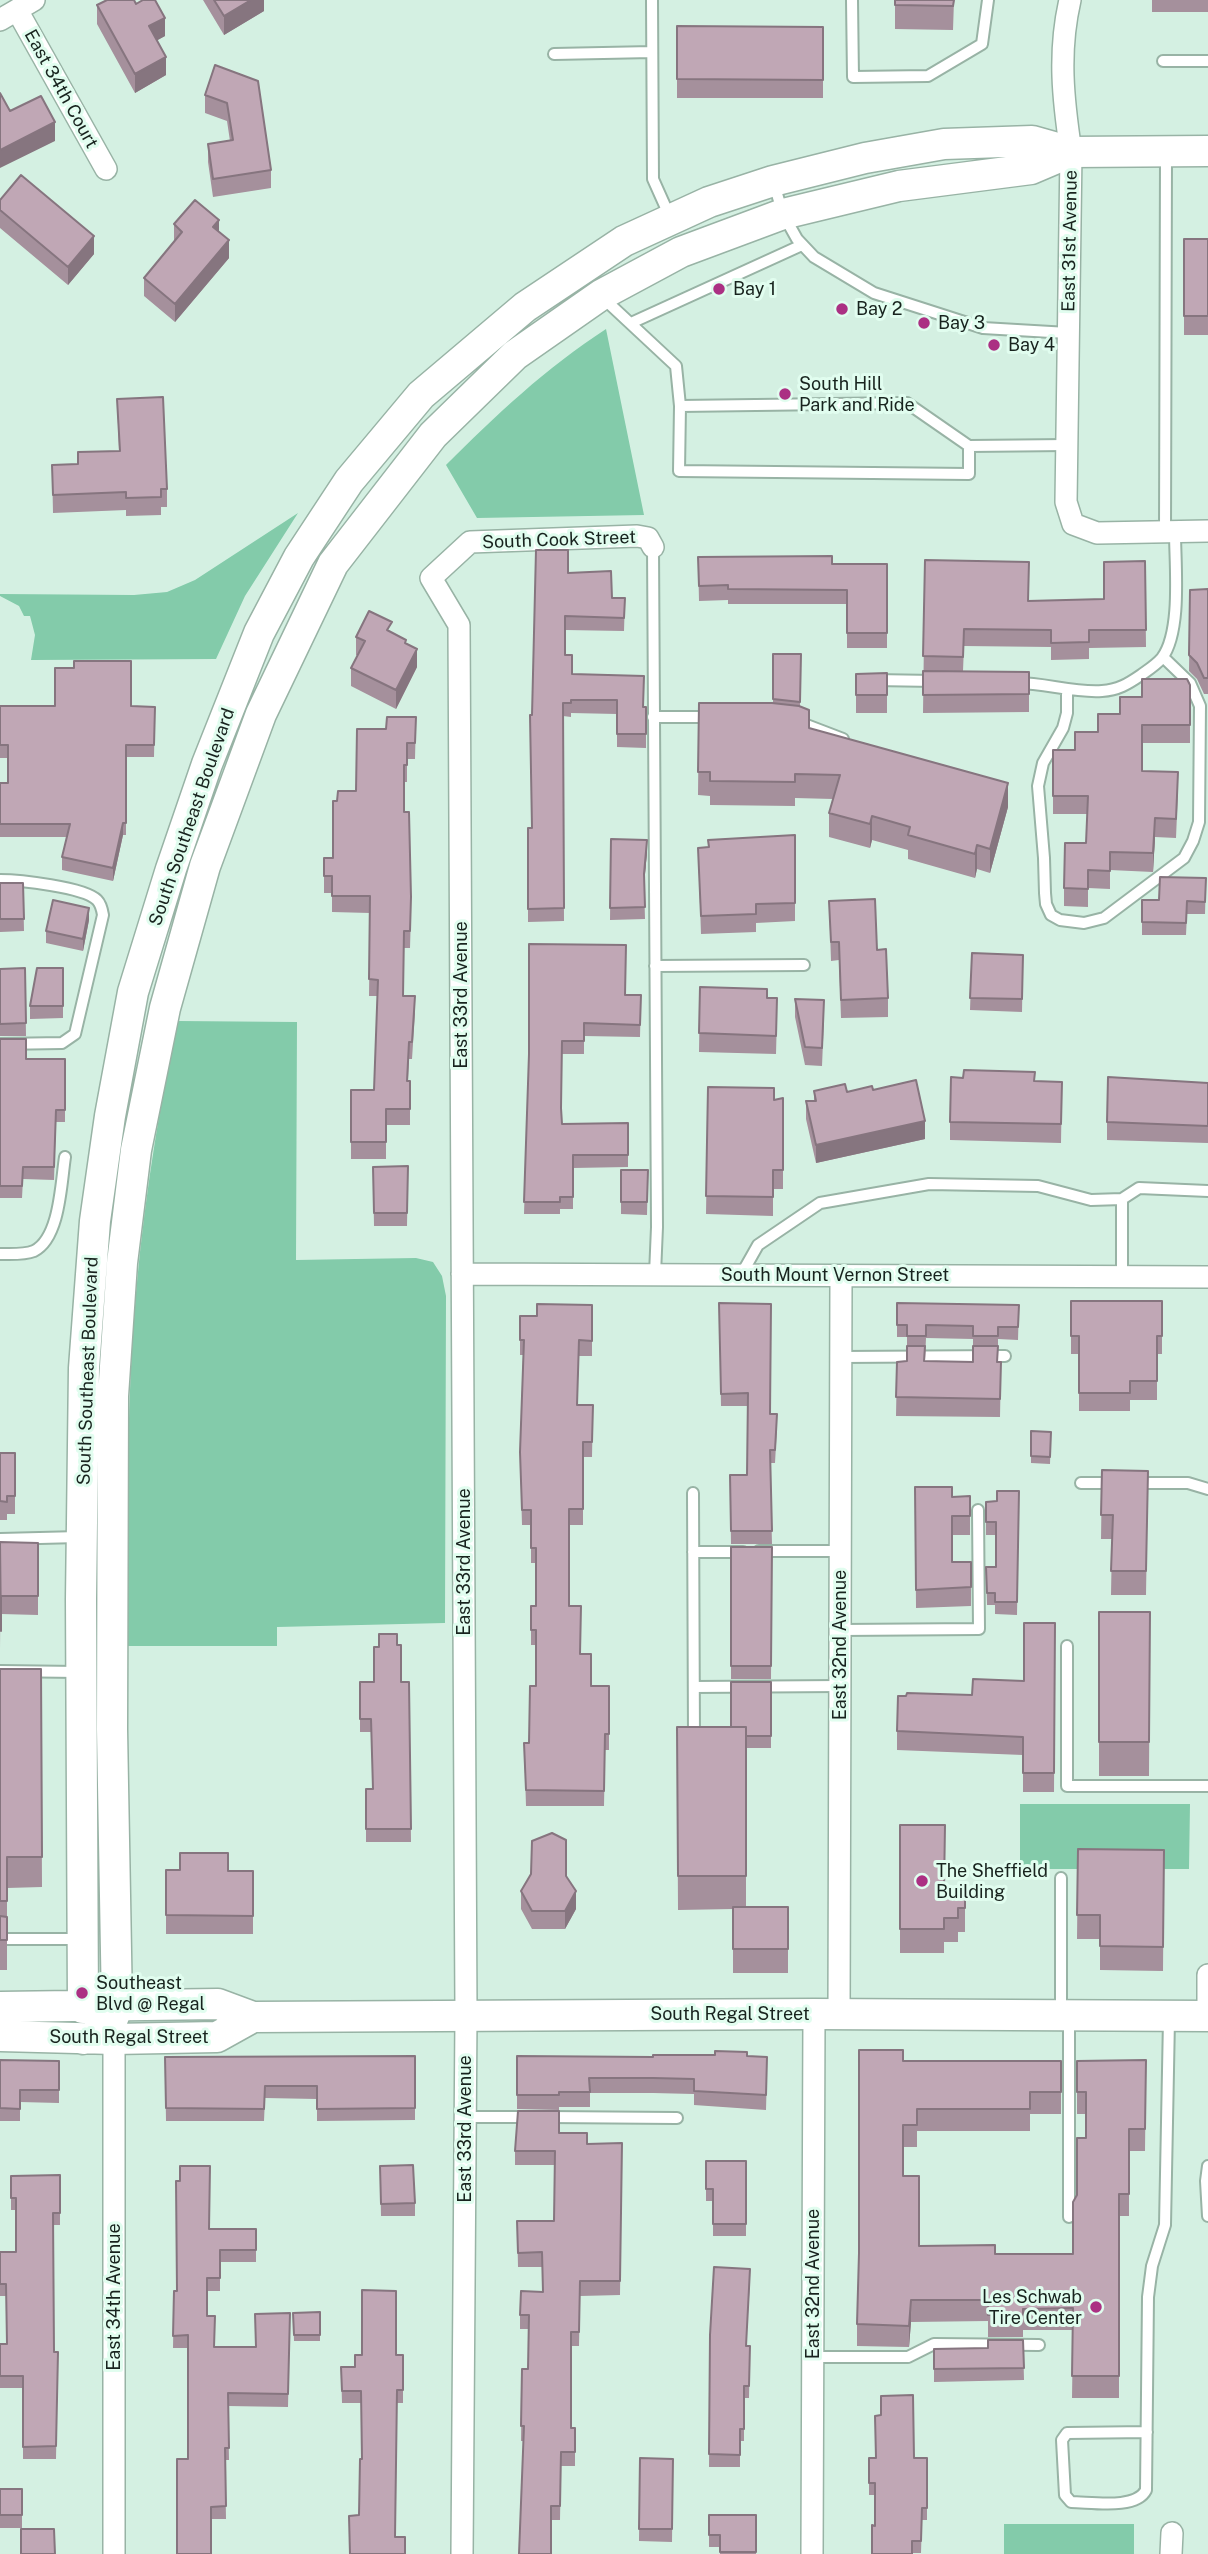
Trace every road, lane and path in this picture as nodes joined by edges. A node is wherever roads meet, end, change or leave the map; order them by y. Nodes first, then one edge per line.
1 (652, 0) edge
2 (852, 0) edge
3 (988, 0) edge
4 (1070, 0) edge
5 (17, 10) edge
6 (652, 52) junction
7 (554, 54) dead end
8 (1163, 61) dead end
9 (1208, 61) edge
10 (1208, 151) edge
11 (1071, 152) junction
12 (1166, 152) junction
13 (106, 169) dead end
14 (773, 181) junction
15 (783, 214) junction
16 (671, 219) junction
17 (802, 245) junction
18 (601, 295) junction
19 (631, 323) junction
20 (1068, 333) junction
21 (680, 406) junction
22 (1067, 445) junction
23 (969, 446) junction
24 (1208, 531) edge
25 (1170, 532) junction
26 (653, 547) joint
27 (431, 578) joint
28 (1163, 657) junction
29 (858, 680) edge
30 (940, 681) edge
31 (1010, 682) edge
32 (1068, 689) junction
33 (653, 717) junction
34 (722, 717) edge
35 (788, 721) edge
36 (849, 742) edge
37 (0, 880) edge
38 (804, 965) dead end
39 (655, 966) junction
40 (0, 1044) edge
41 (65, 1157) dead end
42 (1208, 1191) edge
43 (1122, 1199) junction
44 (0, 1254) edge
45 (463, 1274) junction
46 (655, 1274) junction
47 (741, 1275) junction
48 (841, 1276) junction
49 (1122, 1277) junction
50 (1208, 1277) edge
51 (1005, 1356) dead end
52 (841, 1357) junction
53 (1081, 1483) dead end
54 (1208, 1489) edge
55 (693, 1493) dead end
56 (978, 1510) dead end
57 (82, 1537) junction
58 (0, 1539) edge
59 (840, 1551) junction
60 (693, 1552) junction
61 (840, 1630) junction
62 (1067, 1646) dead end
63 (0, 1671) edge
64 (81, 1672) junction
65 (840, 1686) junction
66 (694, 1687) junction
67 (694, 1743) edge
68 (1208, 1786) edge
69 (1061, 1878) dead end
70 (84, 1938) junction
71 (0, 1939) edge
72 (1208, 1975) edge
73 (0, 2007) edge
74 (83, 2008) junction
75 (827, 2014) junction
76 (466, 2015) junction
77 (1065, 2016) junction
78 (1169, 2016) junction
79 (1208, 2016) edge
80 (253, 2017) junction
81 (105, 2028) junction
82 (0, 2036) edge
83 (465, 2117) junction
84 (677, 2118) dead end
85 (1208, 2166) edge
86 (1208, 2216) edge
87 (1069, 2217) dead end
88 (1039, 2345) dead end
89 (813, 2357) junction
90 (1147, 2432) junction
91 (114, 2554) edge
92 (462, 2554) edge
93 (812, 2554) edge

1 - 6 lane
2 - 3 lane
4 - 11 street, East 31st Avenue
5 - 13 street, East 34th Court
6 - 7 lane
6 - 16 lane
8 - 9 lane
10 - 12 main road, South Southeast Boulevard
11 - 12 main road, South Southeast Boulevard
11 - 14 main road, South Southeast Boulevard
11 - 15 main road, South Southeast Boulevard
11 - 20 street, East 31st Avenue
12 - 25 lane
14 - 15 lane
14 - 16 main road, South Southeast Boulevard
15 - 17 lane
15 - 18 main road, South Southeast Boulevard
16 - 57 main road, South Southeast Boulevard
17 - 19 lane
17 - 20 lane
18 - 19 lane
18 - 81 main road, South Southeast Boulevard
19 - 21 lane
20 - 22 street, East 31st Avenue
21 - 23 lane
21 - 23 lane
22 - 23 lane
22 - 25 street, East 31st Avenue
24 - 25 street
25 - 28 lane
26 - 27 street, South Cook Street
26 - 33 lane
27 - 45 street, East 33rd Avenue
28 - 32 lane
28 - 32 lane
29 - 30 lane
31 - 32 lane
33 - 34 lane
33 - 39 lane
35 - 36 lane
37 - 40 lane
38 - 39 lane
39 - 46 lane
41 - 44 lane
42 - 43 lane
43 - 47 lane
43 - 49 lane
45 - 46 street, South Mount Vernon Street
45 - 76 street, East 33rd Avenue
46 - 47 street, South Mount Vernon Street
47 - 48 street, South Mount Vernon Street
48 - 49 street, South Mount Vernon Street
48 - 52 street, East 32nd Avenue
49 - 50 street, South Mount Vernon Street
51 - 52 lane
52 - 59 street, East 32nd Avenue
53 - 54 lane
55 - 60 lane
56 - 61 lane
57 - 58 lane
57 - 64 main road, South Southeast Boulevard
59 - 60 lane
59 - 61 street, East 32nd Avenue
60 - 66 lane
61 - 65 street, East 32nd Avenue
62 - 68 lane
63 - 64 lane
64 - 70 main road, South Southeast Boulevard
65 - 66 lane
65 - 75 street, East 32nd Avenue
66 - 67 lane
69 - 77 lane
70 - 71 lane
70 - 74 main road, South Southeast Boulevard
72 - 79 street
73 - 74 main road, South Regal Street
74 - 81 main road, South Regal Street
75 - 76 main road, South Regal Street
75 - 77 main road, South Regal Street
75 - 89 street, East 32nd Avenue
76 - 80 main road, South Regal Street
76 - 83 street, East 33rd Avenue
77 - 78 main road, South Regal Street
77 - 87 lane
78 - 79 main road, South Regal Street
78 - 90 lane
80 - 81 main road, South Regal Street
80 - 81 main road, South Regal Street
81 - 82 main road, South Regal Street
81 - 91 street, East 34th Avenue
83 - 84 lane
83 - 92 street, East 33rd Avenue
85 - 86 lane
88 - 89 lane
89 - 93 street, East 32nd Avenue
90 - 90 lane

